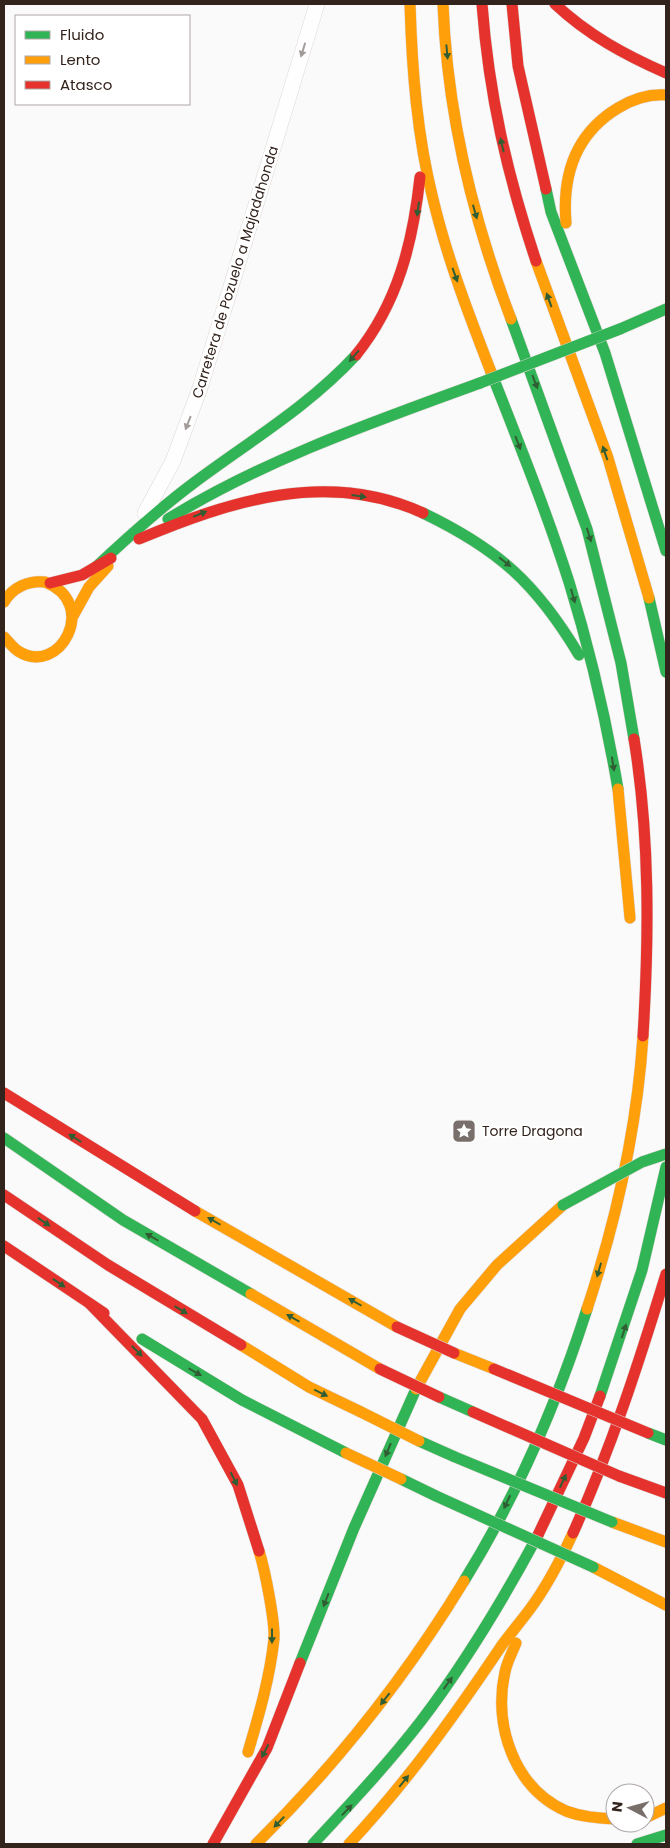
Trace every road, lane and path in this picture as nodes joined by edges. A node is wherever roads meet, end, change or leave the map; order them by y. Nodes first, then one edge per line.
1 (317, 4) edge
2 (410, 4) edge
3 (443, 4) edge
4 (482, 4) edge
5 (512, 4) edge
6 (555, 4) edge
7 (666, 73) edge
8 (509, 80) dead end
9 (666, 95) edge
10 (420, 143) junction
11 (551, 212) junction
12 (574, 274) junction
13 (666, 310) edge
14 (135, 538) junction
15 (666, 551) edge
16 (50, 583) junction
17 (4, 602) edge
18 (72, 616) junction
19 (4, 637) edge
20 (18, 652) junction
21 (4, 654) edge
22 (666, 672) edge
23 (605, 716) junction
24 (630, 929) dead end
25 (626, 1086) dead end
26 (4, 1093) edge
27 (4, 1138) edge
28 (666, 1154) edge
29 (666, 1167) edge
30 (4, 1195) edge
31 (612, 1223) junction
32 (4, 1246) edge
33 (666, 1274) edge
34 (90, 1304) junction
35 (662, 1326) dead end
36 (632, 1383) junction
37 (666, 1440) edge
38 (666, 1493) edge
39 (666, 1542) edge
40 (594, 1567) junction
41 (666, 1591) edge
42 (666, 1605) edge
43 (530, 1609) junction
44 (605, 1820) edge
45 (223, 1830) junction
46 (666, 1835) edge
47 (212, 1844) edge
48 (256, 1844) edge
49 (313, 1844) edge
50 (349, 1844) edge
51 (637, 1844) edge

1 -> 14 street, Carretera de Pozuelo a Majadahonda
2 - 10 main road
3 -> 31 main road
22 -> 4 main road
5 - 11 main road
6 - 7 main road
8 - 11 main road
9 - 12 main road
10 -> 14 main road
10 -> 23 main road
11 - 12 main road
12 - 15 main road
13 - 14 main road, Carretera de Pozuelo a Majadahonda, bridge
14 - 16 main road
14 - 18 main road, Carretera de Pozuelo a Majadahonda
14 -> 23 main road
16 - 17 main road
16 - 18 main road
18 - 20 main road
19 - 20 main road
20 - 21 main road
23 -> 24 main road
25 - 31 main road
37 -> 26 main road, bridge
38 -> 27 main road, bridge
28 -> 45 main road, bridge
49 -> 29 main road
30 -> 39 main road, bridge
31 -> 48 main road
32 -> 34 main road
33 - 36 main road
34 -> 40 main road, bridge
34 -> 45 main road
35 - 36 main road
36 - 43 main road
40 - 41 main road
40 - 42 main road
43 - 44 main road
50 -> 43 main road
45 - 47 main road
46 - 51 main road

